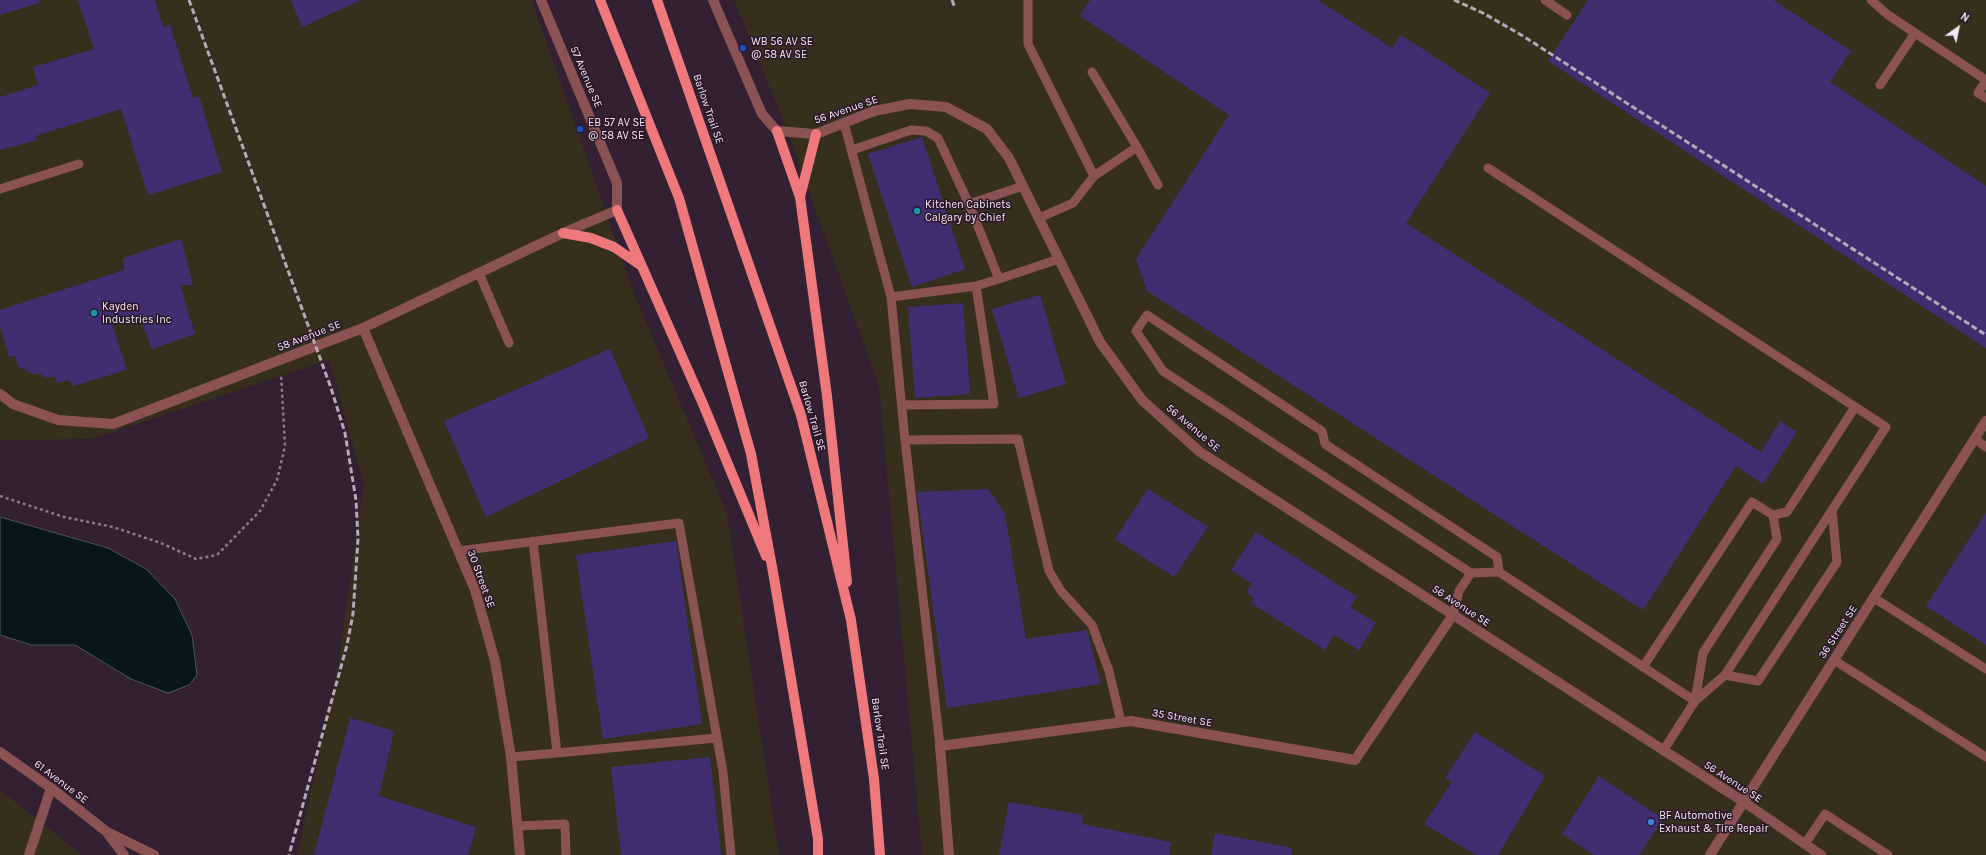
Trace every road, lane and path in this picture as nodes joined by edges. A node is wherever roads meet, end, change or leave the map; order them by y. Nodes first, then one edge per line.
1 (540, 0) edge
2 (600, 0) edge
3 (657, 0) edge
4 (713, 0) edge
5 (1028, 0) edge
6 (1545, 0) edge
7 (1871, 0) edge
8 (1567, 15) dead end
9 (1915, 33) junction
10 (1092, 72) dead end
11 (1986, 80) edge
12 (1880, 86) dead end
13 (1986, 98) edge
14 (844, 123) junction
15 (777, 131) junction
16 (816, 134) junction
17 (1137, 147) junction
18 (852, 150) junction
19 (79, 164) dead end
20 (1488, 168) dead end
21 (1094, 176) junction
22 (1158, 185) dead end
23 (1023, 186) junction
24 (0, 189) edge
25 (800, 197) junction
26 (969, 204) junction
27 (617, 210) junction
28 (1039, 218) junction
29 (563, 234) junction
30 (1059, 259) junction
31 (642, 266) junction
32 (478, 273) junction
33 (999, 279) junction
34 (976, 286) junction
35 (891, 297) junction
36 (363, 328) junction
37 (509, 343) dead end
38 (282, 379) dead end
39 (0, 394) edge
40 (902, 405) junction
41 (1855, 407) junction
42 (1986, 422) edge
43 (1975, 439) junction
44 (905, 440) junction
45 (1986, 447) edge
46 (0, 496) edge
47 (1832, 510) junction
48 (1773, 515) junction
49 (533, 541) junction
50 (458, 551) junction
51 (773, 572) junction
52 (1499, 572) junction
53 (1471, 573) junction
54 (1874, 598) junction
55 (1453, 615) junction
56 (851, 620) junction
57 (1834, 660) junction
58 (1643, 667) junction
59 (1986, 669) edge
60 (1725, 675) junction
61 (1695, 701) junction
62 (1121, 722) junction
63 (716, 738) junction
64 (940, 746) junction
65 (1663, 751) junction
66 (0, 752) edge
67 (556, 752) junction
68 (511, 757) junction
69 (1986, 758) edge
70 (51, 788) junction
71 (1744, 802) junction
72 (518, 826) junction
73 (107, 832) junction
74 (1805, 844) junction
75 (29, 855) edge
76 (124, 855) edge
77 (154, 855) edge
78 (520, 855) edge
79 (566, 855) edge
80 (731, 855) edge
81 (818, 855) edge
82 (880, 855) edge
83 (949, 855) edge
84 (1710, 855) edge
85 (1821, 855) edge
86 (1888, 855) edge

1 - 27 street, 57 Avenue SE
2 - 51 main road
3 - 56 main road, Barlow Trail SE
4 - 15 street
5 - 21 lane
6 - 8 lane
7 - 9 lane
9 - 11 lane
9 - 12 lane
10 - 17 lane
11 - 13 lane
14 - 16 street, 56 Avenue SE
14 - 18 lane
14 - 23 street, 56 Avenue SE
15 - 16 street, 56 Avenue SE
15 - 25 main road
16 - 25 main road
17 - 21 lane
17 - 22 lane
18 - 26 lane
18 - 35 lane
19 - 24 lane
20 - 41 lane
21 - 28 lane
23 - 26 lane
23 - 28 street, 56 Avenue SE
25 - 56 main road
26 - 33 lane
27 - 29 street, 58 Avenue SE
27 - 31 main road
28 - 30 street, 56 Avenue SE
29 - 31 main road
29 - 32 street, 58 Avenue SE
30 - 33 lane
30 - 55 street, 56 Avenue SE
31 - 51 main road
32 - 36 street, 58 Avenue SE
32 - 37 lane
33 - 34 lane
34 - 35 lane
34 - 40 lane
35 - 40 lane
36 - 39 street, 58 Avenue SE
36 - 50 street, 30 Street SE
38 - 46 path
40 - 44 lane
41 - 47 lane
41 - 48 lane
42 - 43 street, 36 Street SE
43 - 45 lane
43 - 54 street, 36 Street SE
44 - 62 lane
44 - 64 lane
47 - 60 lane
47 - 60 lane
48 - 58 lane
48 - 61 lane
49 - 50 lane
49 - 63 lane
49 - 67 lane
50 - 68 street, 30 Street SE
51 - 81 main road
52 - 53 lane
52 - 53 lane
52 - 58 lane
53 - 55 lane
54 - 57 street, 36 Street SE
54 - 59 lane
55 - 62 street, 35 Street SE
55 - 65 street, 56 Avenue SE
56 - 82 main road, Barlow Trail SE
57 - 69 lane
57 - 71 street, 36 Street SE
58 - 61 lane
60 - 61 lane
61 - 65 lane
62 - 64 street, 35 Street SE
63 - 67 lane
63 - 80 lane
64 - 83 street
65 - 71 street, 56 Avenue SE
66 - 70 street, 61 Avenue SE
67 - 68 lane
68 - 72 street, 30 Street SE
70 - 73 street, 61 Avenue SE
70 - 75 street
71 - 74 street, 56 Avenue SE
71 - 84 street, 36 Street SE
72 - 78 street, 30 Street SE
72 - 79 lane
73 - 76 street, 61 Avenue SE
73 - 77 street, 61 Avenue SE
74 - 85 street, 56 Avenue SE
74 - 86 lane

